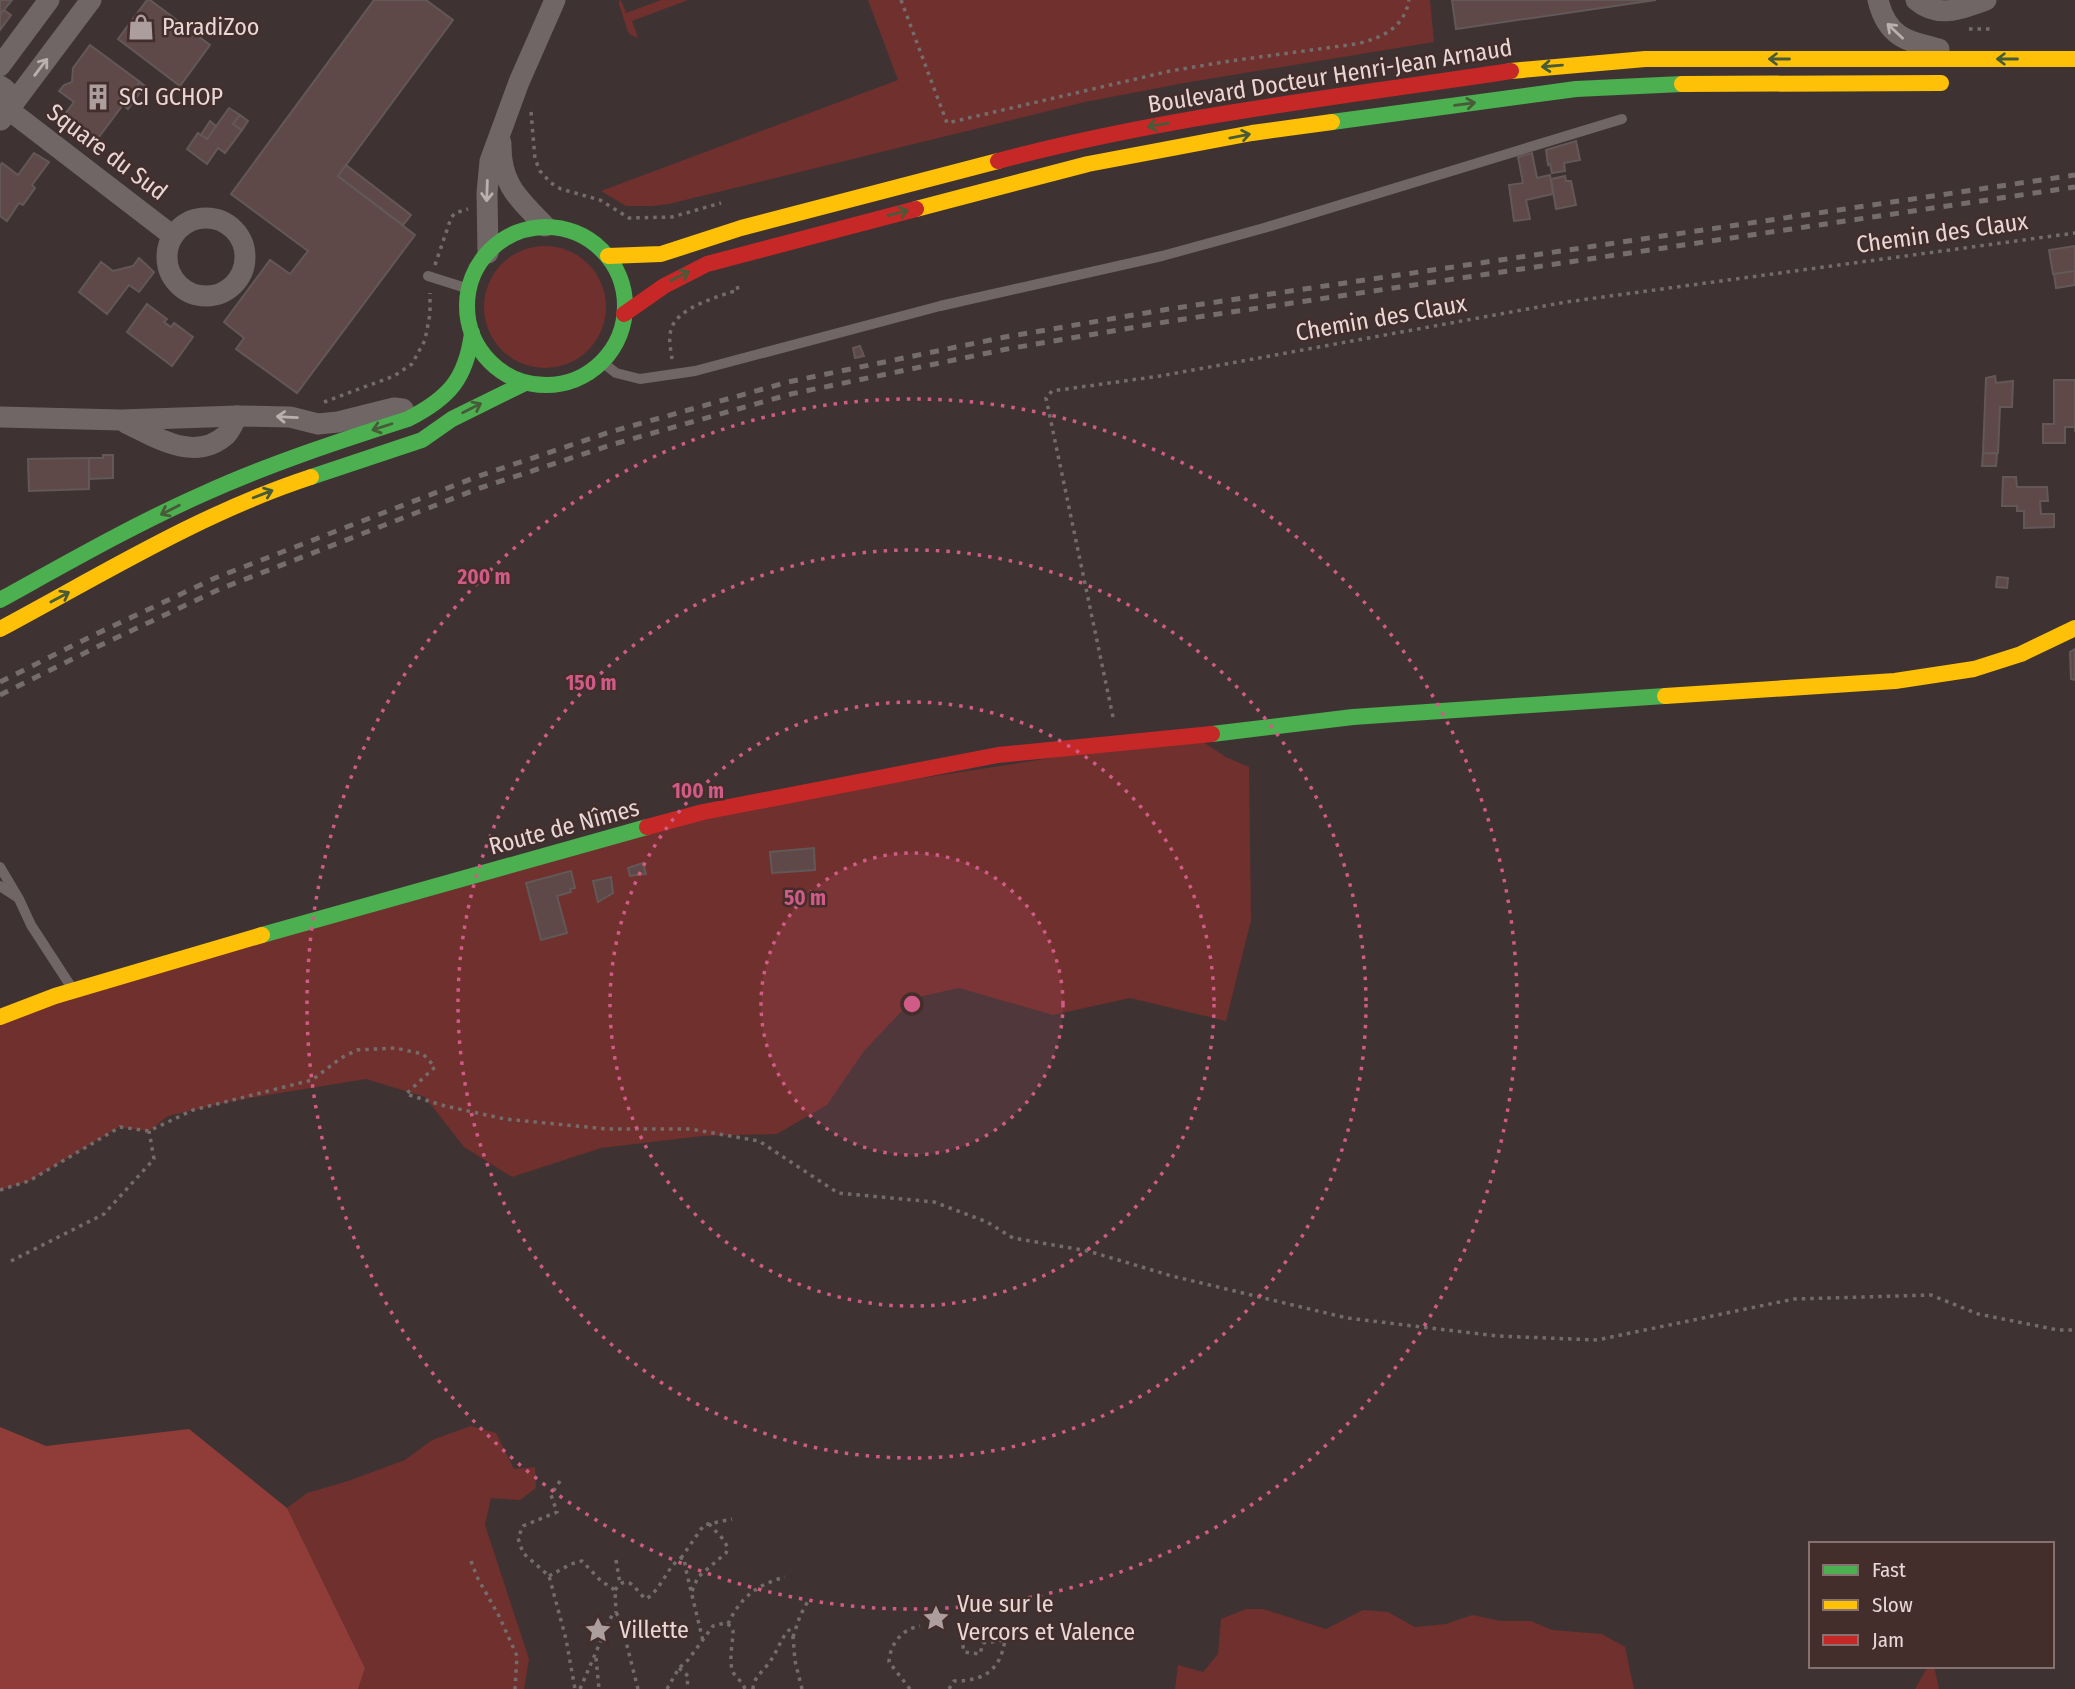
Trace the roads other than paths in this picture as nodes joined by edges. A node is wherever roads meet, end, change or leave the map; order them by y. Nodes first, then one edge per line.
1 (49, 0) edge
2 (91, 0) edge
3 (555, 0) edge
4 (1878, 0) edge
5 (1916, 0) edge
6 (1986, 0) edge
7 (2075, 59) edge
8 (1975, 60) junction
9 (0, 66) edge
10 (1963, 83) dead end
11 (0, 86) edge
12 (3, 116) edge
13 (1622, 119) dead end
14 (501, 131) junction
15 (545, 226) junction
16 (173, 236) dead end
17 (488, 253) junction
18 (608, 256) junction
19 (430, 277) road end
20 (469, 289) junction
21 (624, 314) junction
22 (472, 333) junction
23 (601, 362) junction
24 (525, 383) junction
25 (426, 411) junction
26 (237, 416) junction
27 (0, 417) edge
28 (121, 420) junction
29 (0, 600) edge
30 (2075, 628) edge
31 (0, 629) edge
32 (0, 867) edge
33 (0, 887) edge
34 (19, 899) junction
35 (73, 991) junction
36 (0, 1017) edge

1 - 9 street
12 -> 2 street
3 - 14 street
8 -> 4 street
5 - 6 street
7 -> 8 main road, Boulevard Docteur Henri-Jean Arnaud
8 -> 18 main road, Boulevard Docteur Henri-Jean Arnaud
21 -> 10 main road, Boulevard Docteur Henri-Jean Arnaud
11 - 12 street
12 - 16 street, Square du Sud
13 - 23 lane
14 - 15 street
14 -> 17 street
15 - 17 main road
15 - 18 main road
17 - 20 main road
18 - 21 main road
19 - 20 lane
20 - 22 main road
21 - 23 main road
22 - 24 main road
22 - 25 main road
23 - 24 main road
31 -> 24 main road
25 -> 26 street
25 -> 29 main road
26 - 28 street
26 - 28 street
27 - 28 street
30 - 35 main road, Route de Nîmes
32 - 34 lane
33 - 34 lane
34 - 35 lane
35 - 36 main road, Route de Nîmes

